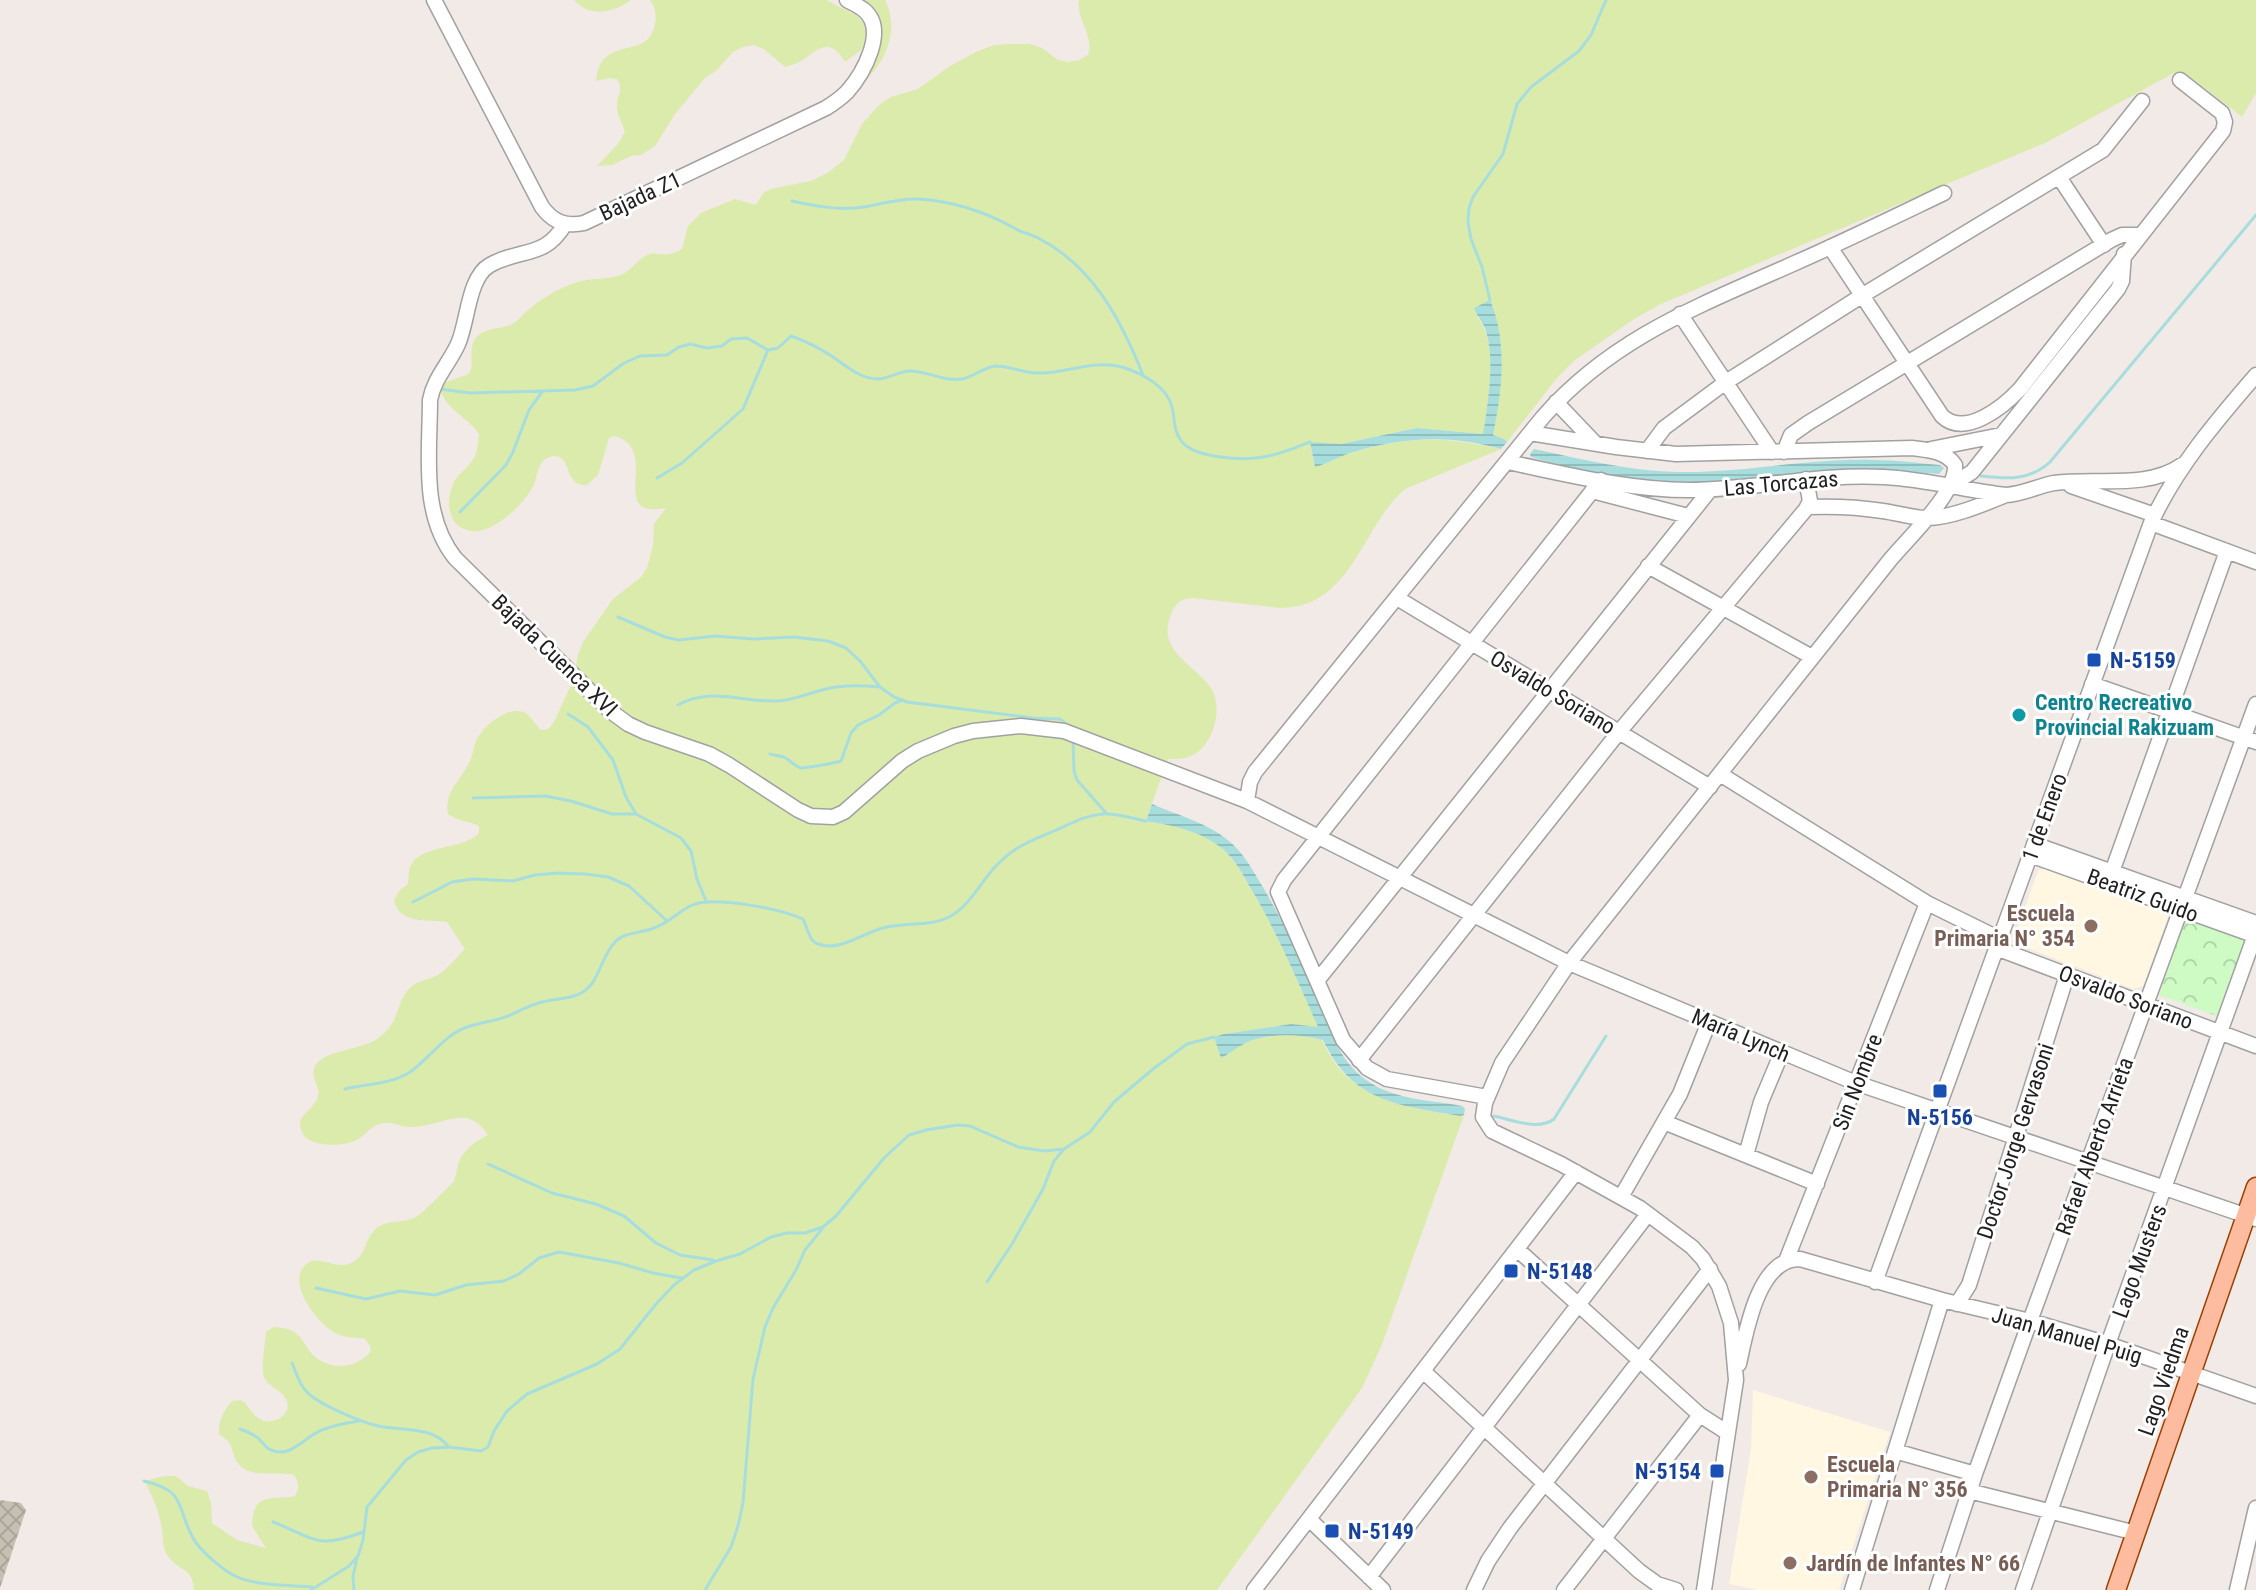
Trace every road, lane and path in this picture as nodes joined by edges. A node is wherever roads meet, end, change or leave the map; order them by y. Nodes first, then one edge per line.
1 (434, 0) edge
2 (847, 0) edge
3 (2180, 80) dead end
4 (2142, 101) dead end
5 (2059, 177) junction
6 (1944, 193) dead end
7 (565, 224) junction
8 (2141, 235) junction
9 (2107, 242) junction
10 (1830, 247) junction
11 (2124, 256) junction
12 (1863, 295) junction
13 (1680, 314) junction
14 (1907, 363) junction
15 (2256, 375) edge
16 (1726, 382) junction
17 (1556, 402) junction
18 (1530, 433) junction
19 (2001, 435) junction
20 (1596, 444) junction
21 (1927, 450) junction
22 (1647, 451) junction
23 (1778, 452) junction
24 (1507, 462) junction
25 (2186, 463) junction
26 (1806, 479) junction
27 (2055, 483) junction
28 (1597, 486) junction
29 (1950, 486) junction
30 (1710, 490) junction
31 (2006, 495) junction
32 (1807, 507) junction
33 (1688, 516) junction
34 (1925, 518) junction
35 (2153, 519) junction
36 (2227, 551) junction
37 (2256, 562) edge
38 (1648, 566) junction
39 (1397, 598) junction
40 (1724, 608) junction
41 (1472, 643) junction
42 (1812, 657) junction
43 (2092, 684) junction
44 (1549, 690) junction
45 (2256, 704) edge
46 (2170, 712) junction
47 (1619, 732) junction
48 (2250, 740) edge
49 (1720, 774) junction
50 (1710, 787) junction
51 (1247, 801) junction
52 (1318, 837) junction
53 (2032, 849) junction
54 (2112, 872) junction
55 (1399, 878) junction
56 (1927, 903) junction
57 (2183, 903) junction
58 (1474, 915) junction
59 (2256, 932) edge
60 (1998, 944) junction
61 (1569, 963) junction
62 (2067, 975) junction
63 (1317, 981) junction
64 (2146, 1005) junction
65 (1709, 1022) junction
66 (2220, 1033) junction
67 (2256, 1046) edge
68 (1782, 1052) junction
69 (1359, 1060) junction
70 (1856, 1083) junction
71 (1487, 1097) junction
72 (1937, 1111) junction
73 (1664, 1122) junction
74 (2016, 1138) junction
75 (1746, 1155) junction
76 (2089, 1162) junction
77 (1576, 1172) junction
78 (1817, 1184) junction
79 (2256, 1187) edge
80 (2165, 1188) junction
81 (1621, 1197) junction
82 (1648, 1214) junction
83 (2251, 1217) edge
84 (1517, 1249) junction
85 (1786, 1261) junction
86 (1710, 1269) junction
87 (1875, 1282) junction
88 (1942, 1300) junction
89 (1957, 1304) junction
90 (1579, 1305) junction
91 (2030, 1321) junction
92 (2108, 1344) junction
93 (1640, 1360) junction
94 (1423, 1371) junction
95 (2191, 1373) junction
96 (1736, 1380) junction
97 (2256, 1396) edge
98 (1700, 1415) junction
99 (1484, 1428) junction
100 (1728, 1433) junction
101 (1895, 1451) junction
102 (1975, 1474) junction
103 (1544, 1484) junction
104 (1969, 1491) junction
105 (2256, 1508) edge
106 (2050, 1511) junction
107 (1309, 1519) junction
108 (2136, 1533) junction
109 (1603, 1538) junction
110 (1369, 1577) junction
111 (1670, 1589) edge
112 (1254, 1590) edge
113 (1383, 1590) edge
114 (1474, 1590) edge
115 (1564, 1590) edge
116 (1704, 1590) edge
117 (1852, 1590) edge
118 (1937, 1590) edge
119 (2023, 1590) edge
120 (2116, 1590) edge
121 (2237, 1590) edge

1 - 7 street
2 - 7 street, Bajada Z1
3 - 8 street
4 - 5 street
5 - 9 street
5 - 12 street
6 - 10 street
7 - 51 street, Bajada Cuenca XVI
8 - 9 street
8 - 11 street
9 - 11 street
9 - 14 street
10 - 12 street
10 - 13 street
11 - 14 street
11 - 19 street
12 - 14 street
12 - 16 street
13 - 16 street
13 - 17 street
14 - 23 street
15 - 25 street, 1 de Enero
16 - 22 street
16 - 23 street
17 - 18 street
17 - 20 street
18 - 20 street
18 - 24 street
19 - 21 street
19 - 29 street
20 - 22 street
21 - 23 street
21 - 29 street
22 - 23 street
24 - 28 street, Las Torcazas
24 - 39 street
25 - 27 street, Las Torcazas
25 - 35 street, 1 de Enero
26 - 29 street, Las Torcazas
26 - 30 street, Las Torcazas
26 - 32 street
27 - 31 street, Las Torcazas
27 - 35 street
28 - 30 street, Las Torcazas
28 - 33 street
28 - 41 street
29 - 31 street, Las Torcazas
29 - 34 street
30 - 33 street
31 - 34 street
32 - 34 street
32 - 40 street
33 - 38 street
34 - 42 street
35 - 36 street
35 - 43 street, 1 de Enero
36 - 37 street
36 - 46 street
38 - 40 street
38 - 44 street
39 - 41 street, Osvaldo Soriano
39 - 51 street
40 - 42 street
40 - 47 street
41 - 44 street, Osvaldo Soriano
41 - 52 street
42 - 49 street
43 - 46 street
43 - 53 street, 1 de Enero
44 - 47 street, Osvaldo Soriano
44 - 55 street
45 - 48 street, Rafael Alberto Arrieta
46 - 48 street
46 - 54 street
47 - 50 street, Osvaldo Soriano
47 - 58 street
48 - 57 street, Rafael Alberto Arrieta
49 - 50 street
49 - 56 street, Osvaldo Soriano
50 - 61 street
51 - 52 street, María Lynch
52 - 55 street, María Lynch
52 - 63 street
53 - 54 street, Beatriz Guido
53 - 57 street, Beatriz Guido
53 - 60 street, 1 de Enero
54 - 57 street, Beatriz Guido
55 - 58 street, María Lynch
55 - 63 street
56 - 60 street, Osvaldo Soriano
56 - 70 street, Sin Nombre
57 - 59 street, Beatriz Guido
57 - 64 street, Rafael Alberto Arrieta
58 - 61 street, María Lynch
58 - 69 street
59 - 66 street, Lago Musters
60 - 62 street, Osvaldo Soriano
60 - 72 street, 1 de Enero
61 - 65 street, María Lynch
61 - 71 street
62 - 64 street, Osvaldo Soriano
62 - 74 street, Doctor Jorge Gervasoni
63 - 69 street
64 - 66 street, Osvaldo Soriano
64 - 76 street, Rafael Alberto Arrieta
65 - 68 street, María Lynch
65 - 73 street
66 - 67 street, Osvaldo Soriano
66 - 80 street, Lago Musters
68 - 70 street, María Lynch
68 - 75 street
69 - 71 street
70 - 72 street, María Lynch
70 - 78 street, Sin Nombre
71 - 77 street
72 - 74 street, María Lynch
72 - 87 street, 1 de Enero
73 - 75 street
73 - 81 street
74 - 76 street, María Lynch
74 - 89 street, Doctor Jorge Gervasoni
75 - 78 street
76 - 80 street, María Lynch
76 - 91 street, Rafael Alberto Arrieta
77 - 81 street
77 - 84 street
78 - 85 street, Sin Nombre
79 - 83 main road, Lago Viedma
80 - 83 street, María Lynch
80 - 92 street, Lago Musters
81 - 82 street
82 - 86 street
82 - 90 street
83 - 95 main road, Lago Viedma
84 - 90 street
84 - 94 street
85 - 87 street
85 - 96 street, Sin Nombre
86 - 93 street
86 - 96 street
87 - 88 street, Juan Manuel Puig
88 - 89 street, Juan Manuel Puig
88 - 101 street
89 - 91 street, Juan Manuel Puig
90 - 93 street
90 - 99 street
91 - 92 street, Juan Manuel Puig
91 - 102 street, Rafael Alberto Arrieta
92 - 95 street, Juan Manuel Puig
92 - 106 street, Lago Musters
93 - 98 street
93 - 103 street
94 - 99 street
94 - 107 street
95 - 97 street, Juan Manuel Puig
95 - 108 main road, Lago Viedma
96 - 100 street
98 - 100 street
98 - 109 street
99 - 103 street
99 - 110 street
100 - 116 street
101 - 102 street
101 - 117 street
102 - 104 street, Rafael Alberto Arrieta
103 - 109 street
103 - 114 street
104 - 106 street
104 - 118 street, Rafael Alberto Arrieta
105 - 121 street
106 - 108 street
106 - 119 street, Lago Musters
107 - 110 street
107 - 112 street
108 - 120 main road, Lago Viedma
109 - 111 street
109 - 115 street
110 - 113 street

